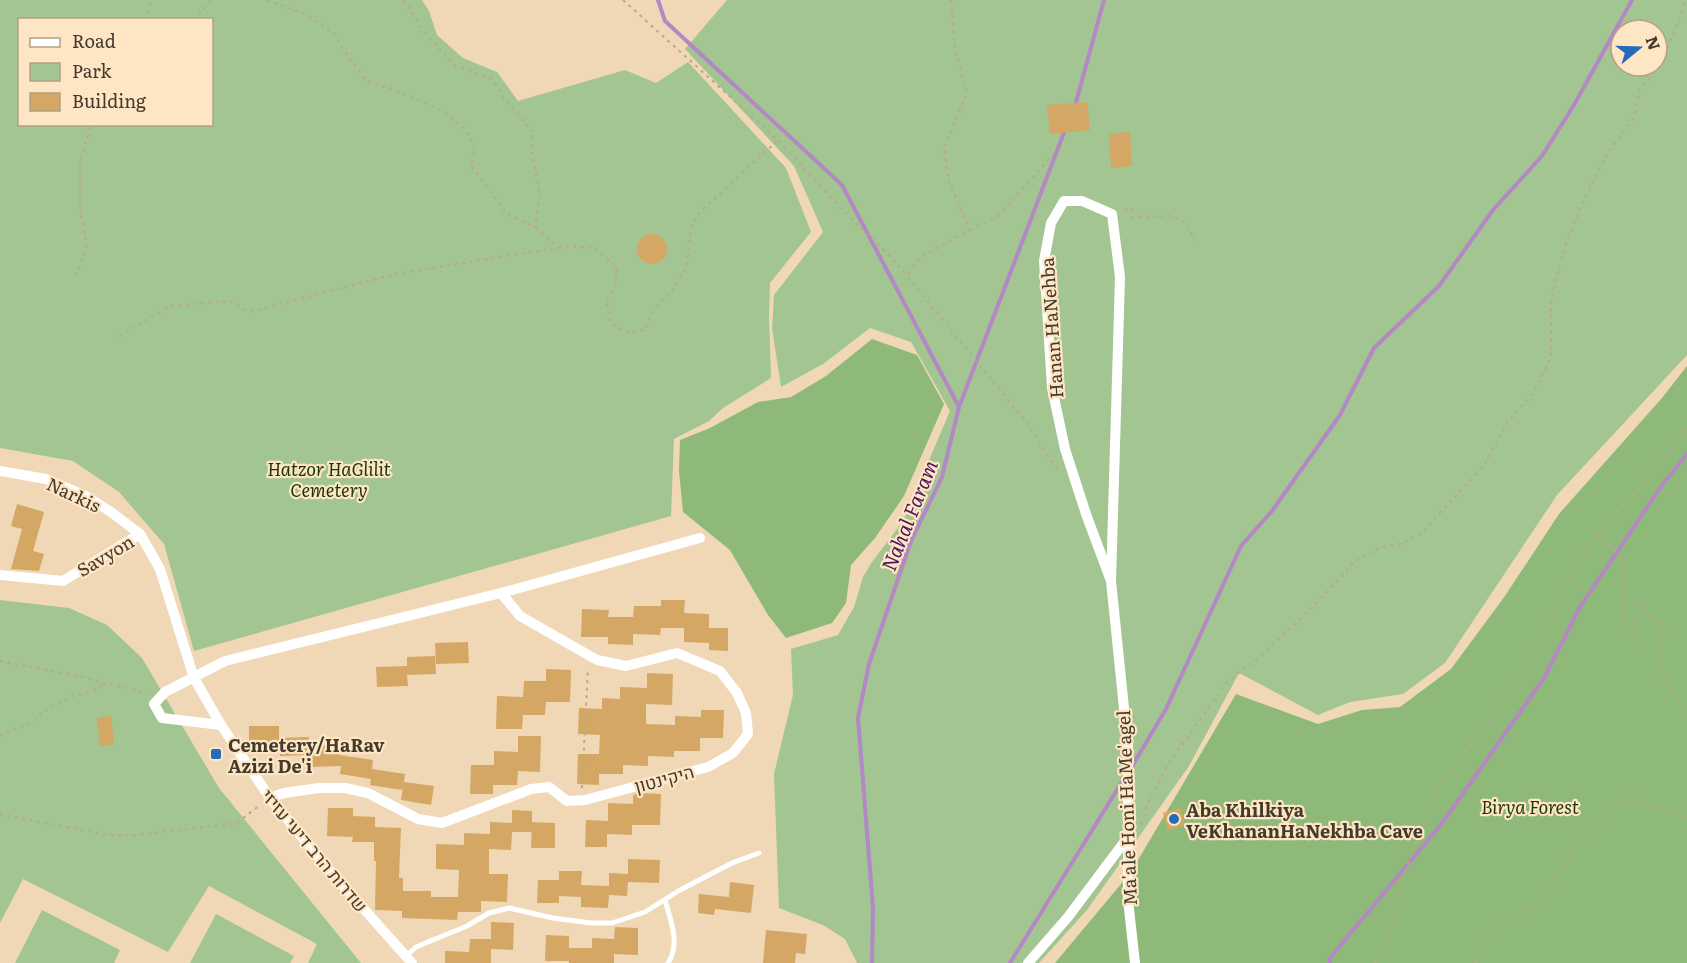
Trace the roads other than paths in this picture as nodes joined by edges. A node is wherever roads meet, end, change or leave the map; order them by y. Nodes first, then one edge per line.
1 (0, 471) edge
2 (140, 534) junction
3 (700, 538) dead end
4 (0, 575) edge
5 (1111, 581) junction
6 (501, 593) junction
7 (194, 678) junction
8 (221, 725) junction
9 (270, 798) junction
10 (1128, 836) junction
11 (759, 853) dead end
12 (665, 900) junction
13 (409, 959) edge
14 (668, 963) edge
15 (1028, 963) edge
16 (1135, 963) edge

1 - 2 street, Narkis
2 - 4 street, Savyon
2 - 7 street, שדרות הרב דיעי עזיזי
3 - 6 street
5 - 5 street, Hanan HaNehba
5 - 10 street, Ma'ale Honi HaMe'agel
6 - 7 street
6 - 9 street, היקינטון
7 - 8 street, שדרות הרב דיעי עזיזי
7 - 8 street
8 - 9 street, שדרות הרב דיעי עזיזי
9 - 13 street, שדרות הרב דיעי עזיזי
10 - 15 street
10 - 16 street, Ma'ale Honi HaMe'agel
11 - 12 lane
12 - 13 lane
12 - 14 lane

